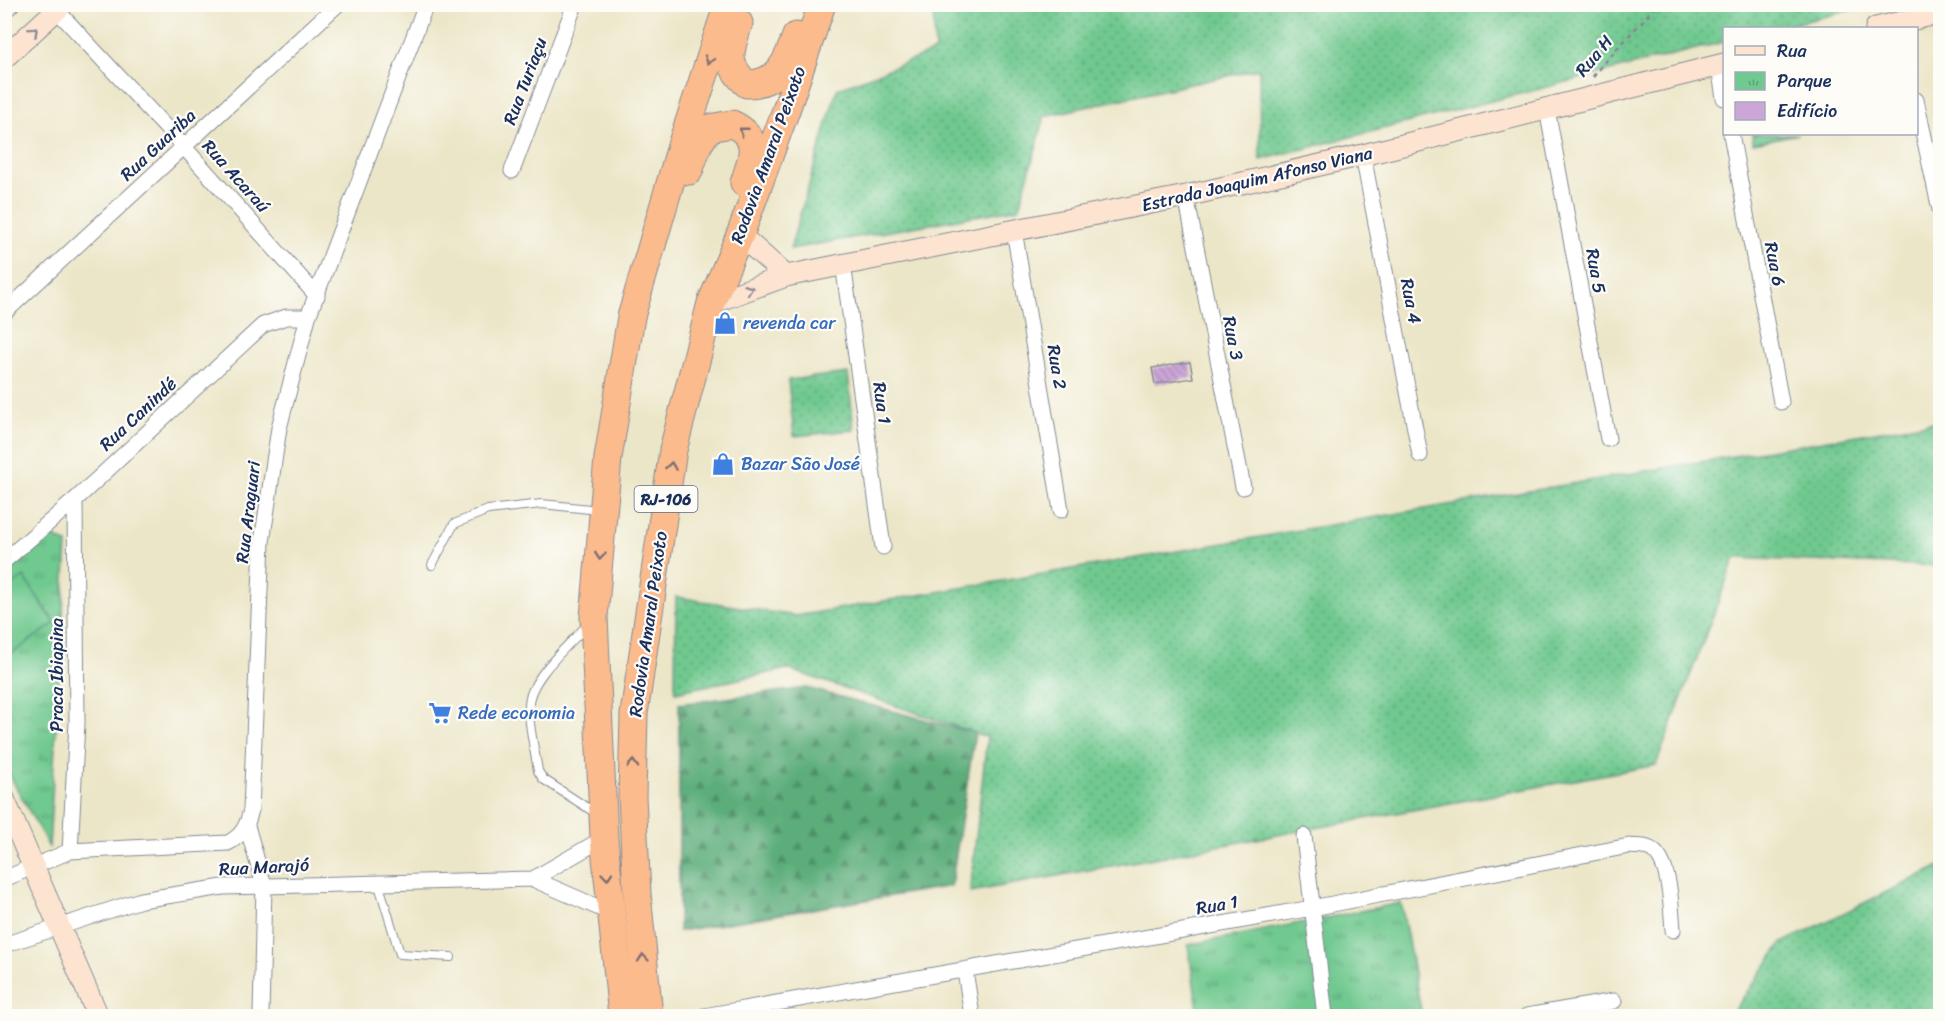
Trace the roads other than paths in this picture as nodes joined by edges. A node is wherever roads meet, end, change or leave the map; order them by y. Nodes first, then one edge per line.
1 (338, 4) edge
2 (426, 4) edge
3 (574, 4) edge
4 (728, 4) edge
5 (745, 4) edge
6 (806, 4) edge
7 (822, 4) edge
8 (57, 6) edge
9 (1941, 13) edge
10 (1900, 26) edge
11 (4, 58) edge
12 (1722, 65) edge
13 (1918, 105) edge
14 (1547, 110) junction
15 (1731, 135) edge
16 (184, 147) junction
17 (1363, 155) junction
18 (512, 171) dead end
19 (1186, 196) junction
20 (1941, 210) edge
21 (1014, 230) junction
22 (740, 235) junction
23 (843, 264) junction
24 (786, 276) junction
25 (317, 296) junction
26 (711, 303) junction
27 (4, 313) edge
28 (308, 317) junction
29 (1781, 402) dead end
30 (679, 425) junction
31 (1608, 439) dead end
32 (1420, 455) dead end
33 (1243, 487) dead end
34 (75, 500) junction
35 (605, 500) junction
36 (1061, 510) dead end
37 (883, 547) dead end
38 (4, 561) edge
39 (432, 565) dead end
40 (594, 617) junction
41 (4, 799) edge
42 (247, 826) junction
43 (603, 828) junction
44 (1304, 836) dead end
45 (70, 850) junction
46 (34, 866) junction
47 (4, 879) edge
48 (534, 879) junction
49 (378, 882) junction
50 (264, 885) junction
51 (1312, 908) junction
52 (611, 913) junction
53 (58, 926) junction
54 (1673, 930) dead end
55 (4, 945) edge
56 (451, 957) dead end
57 (965, 970) junction
58 (1614, 1001) dead end
59 (98, 1017) edge
60 (261, 1017) edge
61 (621, 1017) edge
62 (649, 1017) edge
63 (704, 1017) edge
64 (972, 1017) edge
65 (1325, 1017) edge
66 (1527, 1017) edge

1 - 16 street, Rua Guariba
2 - 25 street, Rua Araguari
3 - 18 street, Rua Turiaçu
4 -> 35 highway, Rodovia Amaral Peixoto
5 - 6 highway
7 - 22 highway, Rodovia Amaral Peixoto / RJ-106
11 -> 8 street
8 - 16 street, Rua Acaraú
9 - 10 street
12 - 14 street, Estrada Joaquim Afonso Viana
13 - 20 street
14 - 17 street, Estrada Joaquim Afonso Viana
14 - 31 street, Rua 5
15 - 29 street, Rua 6
16 - 25 street, Rua Acaraú
16 - 27 street, Rua Guariba
17 - 19 street, Estrada Joaquim Afonso Viana
17 - 32 street, Rua 4
19 - 21 street, Estrada Joaquim Afonso Viana
19 - 33 street, Rua 3
21 - 23 street, Estrada Joaquim Afonso Viana
21 - 36 street, Rua 2
22 - 24 street
22 - 26 highway, Rodovia Amaral Peixoto / RJ-106
23 - 24 street, Estrada Joaquim Afonso Viana
23 - 37 street, Rua 1
26 -> 24 street, Estrada Joaquim Afonso Viana
25 - 28 street, Rua Araguari
26 - 30 highway, Rodovia Amaral Peixoto / RJ-106
28 - 34 street, Rua Canindé
28 - 42 street, Rua Araguari
30 -> 35 highway
62 -> 30 highway, Rodovia Amaral Peixoto / RJ-106
34 - 38 street, Rua Canindé
34 - 45 street, Praca Ibiapina
35 - 39 lane
35 -> 40 highway, Rodovia Amaral Peixoto
40 - 43 highway, Rodovia Amaral Peixoto
40 - 43 lane
41 - 46 street
42 - 45 street
42 - 50 street
43 - 48 street, Rua Marajó
43 -> 52 highway, Rodovia Amaral Peixoto
44 - 51 street
45 - 46 street
46 - 47 street
46 - 53 street
48 - 49 street, Rua Marajó
48 - 52 street, Rua Marajó
49 - 50 street, Rua Marajó
49 - 56 lane
50 - 53 street, Rua Marajó
50 - 60 street
51 - 54 street, Rua 1
51 - 57 street, Rua 1
51 - 65 street
52 - 61 highway, Rodovia Amaral Peixoto
53 - 55 street, Rua Marajó
53 - 59 street
57 - 63 street, Rua 1
57 - 64 street
58 - 66 street

